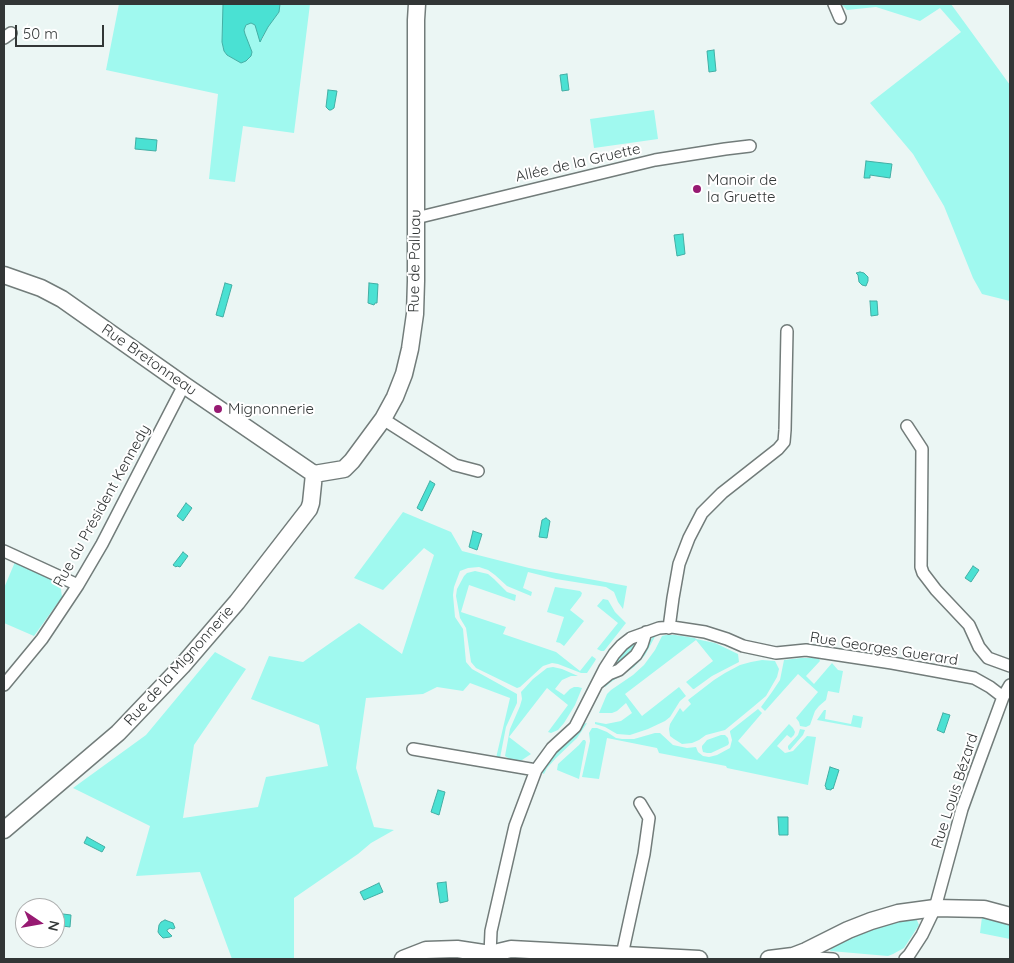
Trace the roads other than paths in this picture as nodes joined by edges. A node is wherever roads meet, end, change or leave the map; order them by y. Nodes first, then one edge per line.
1 (417, 4) edge
2 (834, 4) edge
3 (840, 18) dead end
4 (750, 146) dead end
5 (416, 218) junction
6 (4, 275) edge
7 (787, 331) dead end
8 (184, 385) junction
9 (383, 419) junction
10 (907, 426) dead end
11 (478, 471) dead end
12 (314, 474) junction
13 (4, 551) edge
14 (78, 585) junction
15 (670, 628) junction
16 (643, 634) junction
17 (1010, 666) edge
18 (596, 684) junction
19 (4, 685) edge
20 (1010, 685) edge
21 (1002, 697) junction
22 (413, 748) dead end
23 (536, 770) junction
24 (640, 803) dead end
25 (4, 830) edge
26 (935, 908) junction
27 (1010, 916) edge
28 (450, 954) edge
29 (799, 954) junction
30 (622, 955) junction
31 (490, 956) edge
32 (403, 959) edge
33 (699, 959) edge
34 (770, 959) edge
35 (833, 959) edge
36 (905, 959) edge

1 - 5 street, Rue de Palluau
2 - 3 street
4 - 5 street, Allée de la Gruette
5 - 9 street, Rue de Palluau
6 - 8 street, Rue Bretonneau
7 - 15 street
8 - 12 street, Rue Bretonneau
8 - 14 street, Rue du Président Kennedy
9 - 11 street
9 - 12 street, Rue de Palluau
10 - 17 street
12 - 25 street, Rue de la Mignonnerie
13 - 14 street
14 - 19 street, Rue du Président Kennedy
15 - 16 street, Rue Georges Guerard
15 - 21 street, Rue Georges Guerard
16 - 18 street
16 - 18 street
18 - 23 street
20 - 21 street, Rue Louis Bézard
21 - 26 street, Rue Louis Bézard
22 - 23 street
23 - 31 street
24 - 30 street
26 - 27 street
26 - 29 street
26 - 36 street, Rue Louis Bézard
28 - 31 street
28 - 32 street
29 - 34 street
29 - 35 street
30 - 31 street
30 - 33 street

